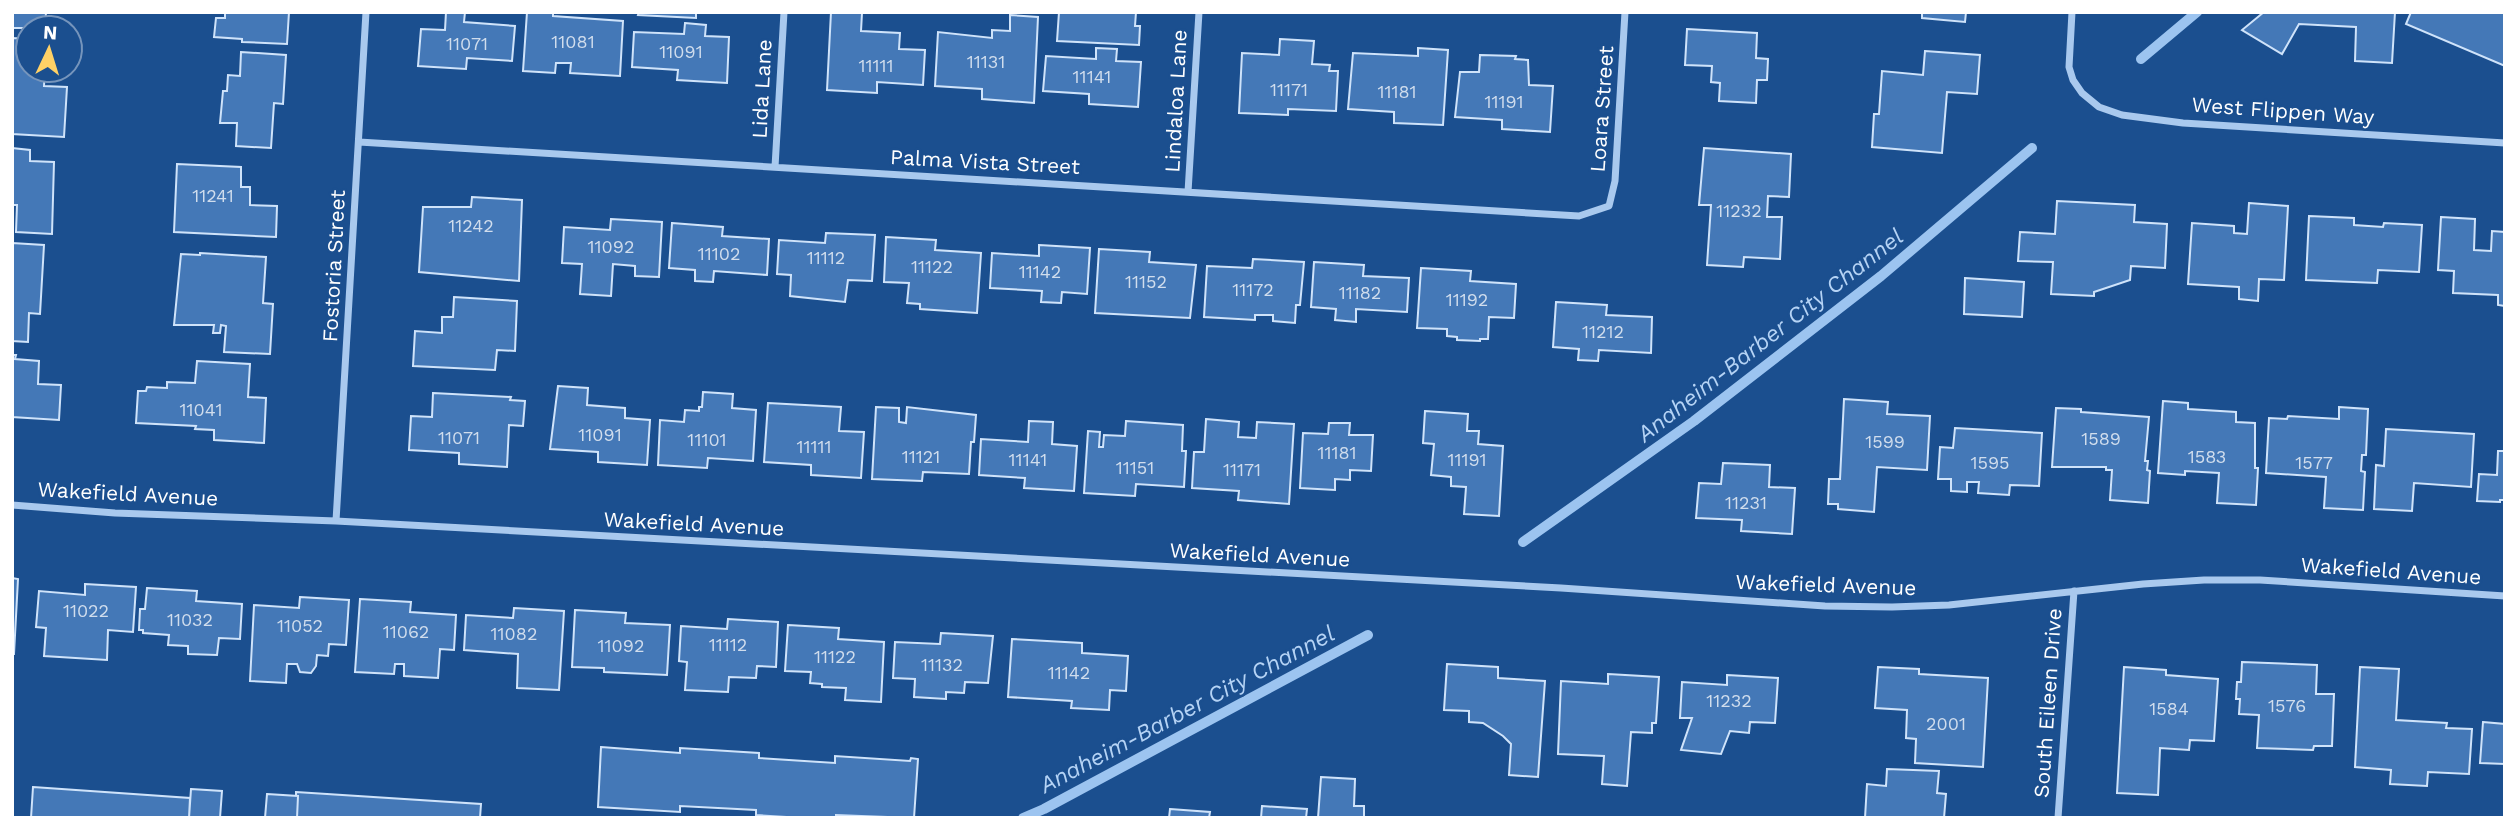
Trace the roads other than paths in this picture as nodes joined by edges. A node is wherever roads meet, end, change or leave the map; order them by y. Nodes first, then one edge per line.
1 (366, 12) edge
2 (784, 12) edge
3 (1199, 12) edge
4 (1625, 12) edge
5 (2072, 12) edge
6 (359, 142) junction
7 (2505, 143) edge
8 (775, 167) junction
9 (1188, 192) junction
10 (1609, 206) joint
11 (12, 505) edge
12 (336, 522) junction
13 (2074, 591) junction
14 (2505, 596) edge
15 (2058, 818) edge

1 - 6 street, Fostoria Street
2 - 8 street, Lida Lane
3 - 9 street, Lindaloa Lane
4 - 10 street, Loara Street
5 - 7 street, West Flippen Way
6 - 8 street, Palma Vista Street
6 - 12 street, Fostoria Street
8 - 9 street, Palma Vista Street
9 - 10 street, Palma Vista Street
11 - 12 street, Wakefield Avenue
12 - 13 street, Wakefield Avenue
13 - 14 street, Wakefield Avenue
13 - 15 street, South Eileen Drive

